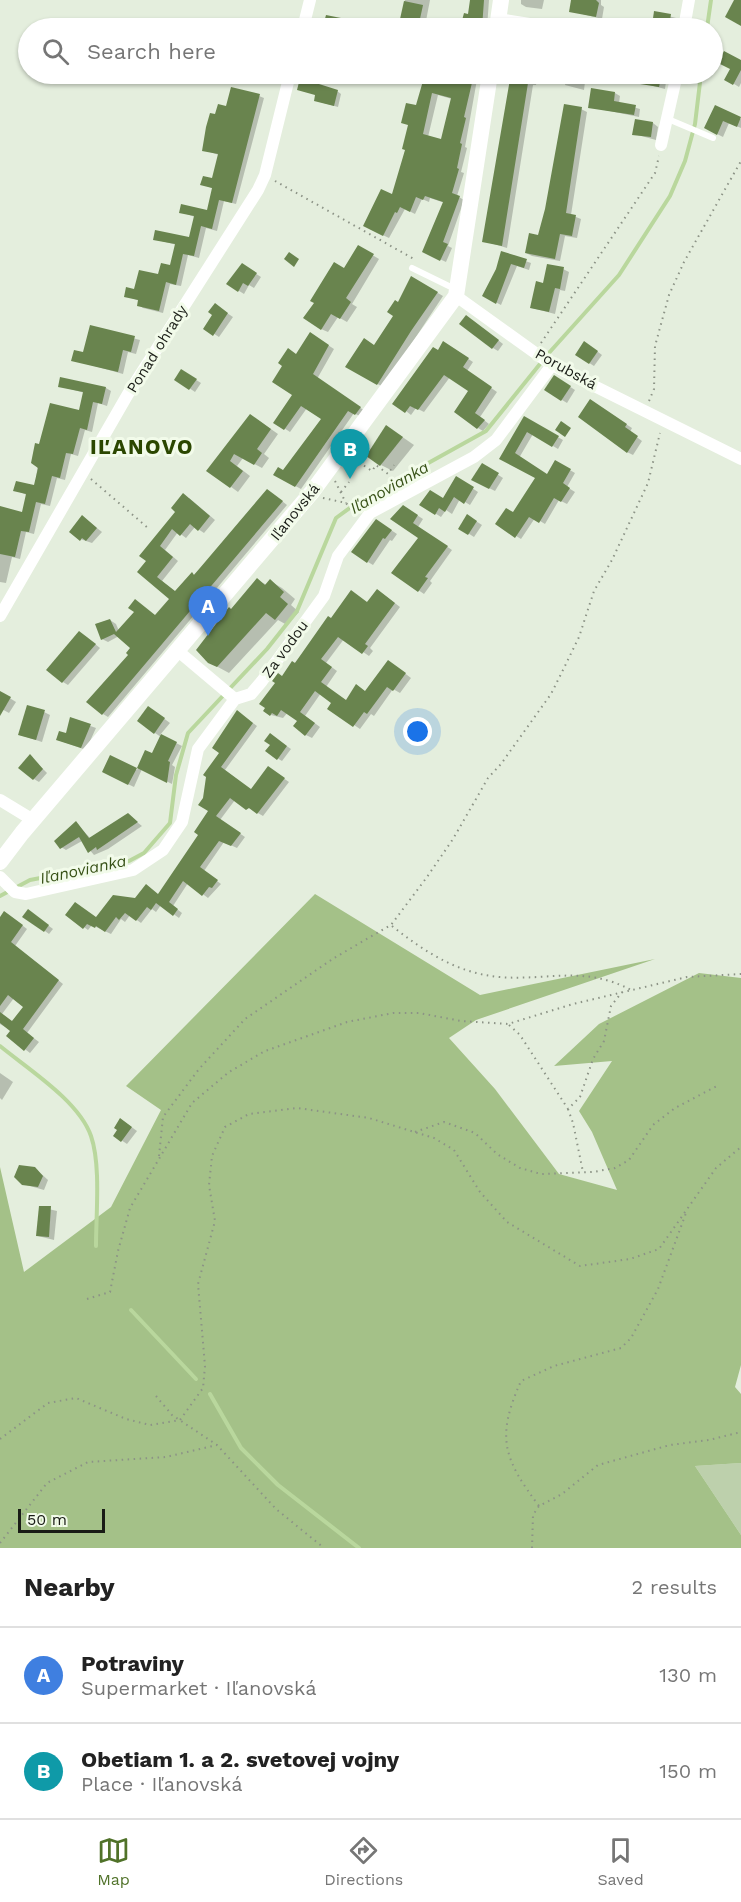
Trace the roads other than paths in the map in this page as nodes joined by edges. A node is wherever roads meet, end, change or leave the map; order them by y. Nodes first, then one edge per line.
1 (310, 0) edge
2 (501, 0) edge
3 (689, 0) edge
4 (306, 18) edge
5 (498, 18) edge
6 (686, 18) edge
7 (288, 84) edge
8 (488, 84) edge
9 (675, 84) edge
10 (668, 119) junction
11 (713, 138) dead end
12 (661, 145) road end
13 (412, 268) dead end
14 (457, 293) junction
15 (543, 359) junction
16 (741, 459) edge
17 (0, 616) edge
18 (178, 651) junction
19 (230, 694) junction
20 (0, 800) edge
21 (33, 820) junction
22 (0, 862) edge
23 (7, 884) edge

1 - 4 street
2 - 5 street
3 - 6 street
7 - 17 street, Ponad ohrady
8 - 14 street, Iľanovská
9 - 10 street
10 - 11 lane
10 - 12 street
13 - 14 lane
14 - 15 street, Porubská
14 - 18 street, Iľanovská
15 - 16 street, Porubská
15 - 19 street, Za vodou
18 - 19 street
18 - 21 street, Iľanovská
19 - 23 street, Za vodou
20 - 21 street
21 - 22 street, Iľanovská

